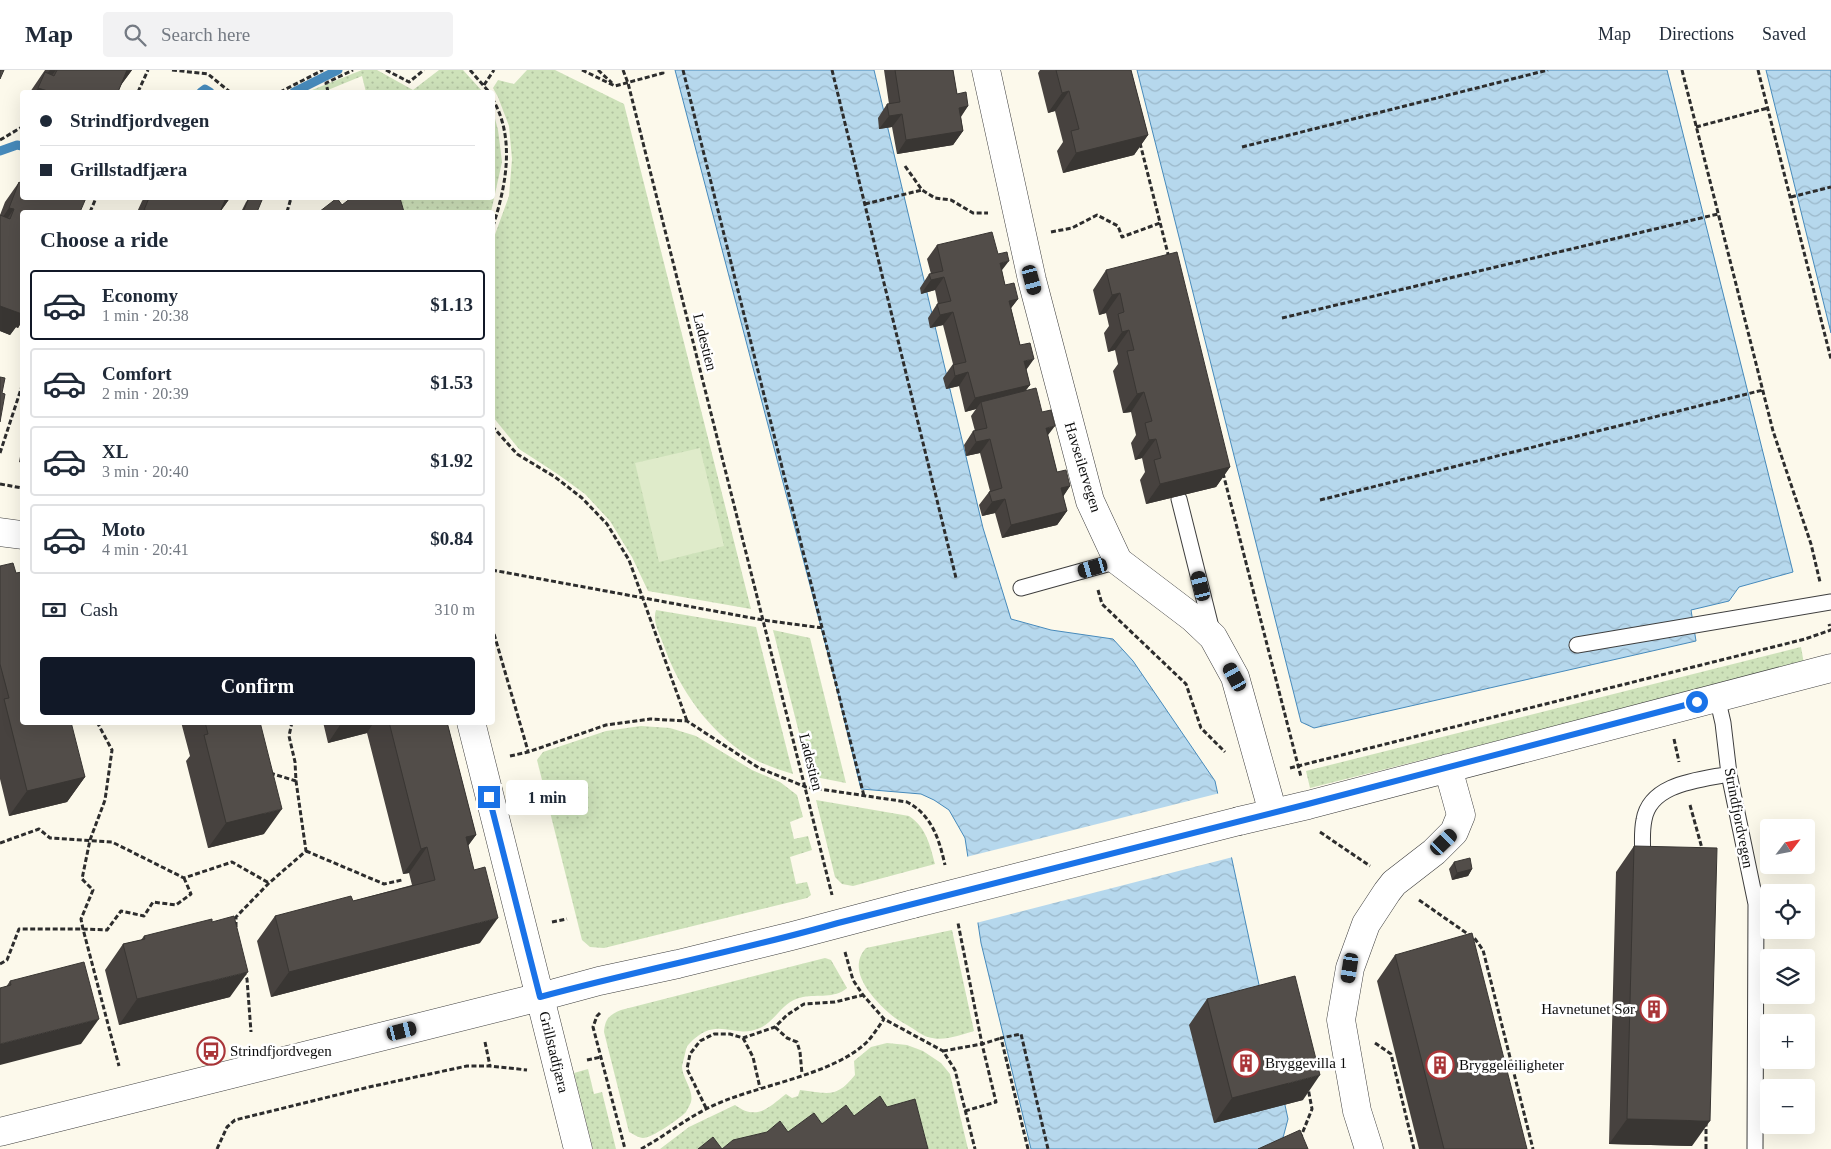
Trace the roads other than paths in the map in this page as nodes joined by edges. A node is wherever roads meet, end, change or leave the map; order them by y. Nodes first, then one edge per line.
1 (986, 70) edge
2 (1179, 499) edge
3 (0, 532) edge
4 (20, 536) edge
5 (1106, 564) junction
6 (1021, 588) dead end
7 (1828, 603) edge
8 (1213, 637) junction
9 (1578, 645) dead end
10 (1831, 668) edge
11 (1717, 698) junction
12 (472, 725) edge
13 (1448, 768) junction
14 (1729, 774) junction
15 (1273, 813) junction
16 (1643, 863) edge
17 (540, 997) junction
18 (0, 1132) edge
19 (578, 1149) edge
20 (1369, 1149) edge
21 (1755, 1149) edge

1 - 5 street, Havseilervegen
2 - 8 lane
3 - 4 street
5 - 6 lane
5 - 8 street, Havseilervegen
7 - 9 lane
8 - 15 street, Havseilervegen
10 - 11 street
11 - 13 street
11 - 14 lane, Strindfjordvegen
12 - 17 street, Grillstadfjæra
13 - 15 street
13 - 20 street
14 - 16 lane
14 - 21 lane, Strindfjordvegen
15 - 17 street, bridge
17 - 18 street
17 - 19 street, Grillstadfjæra

